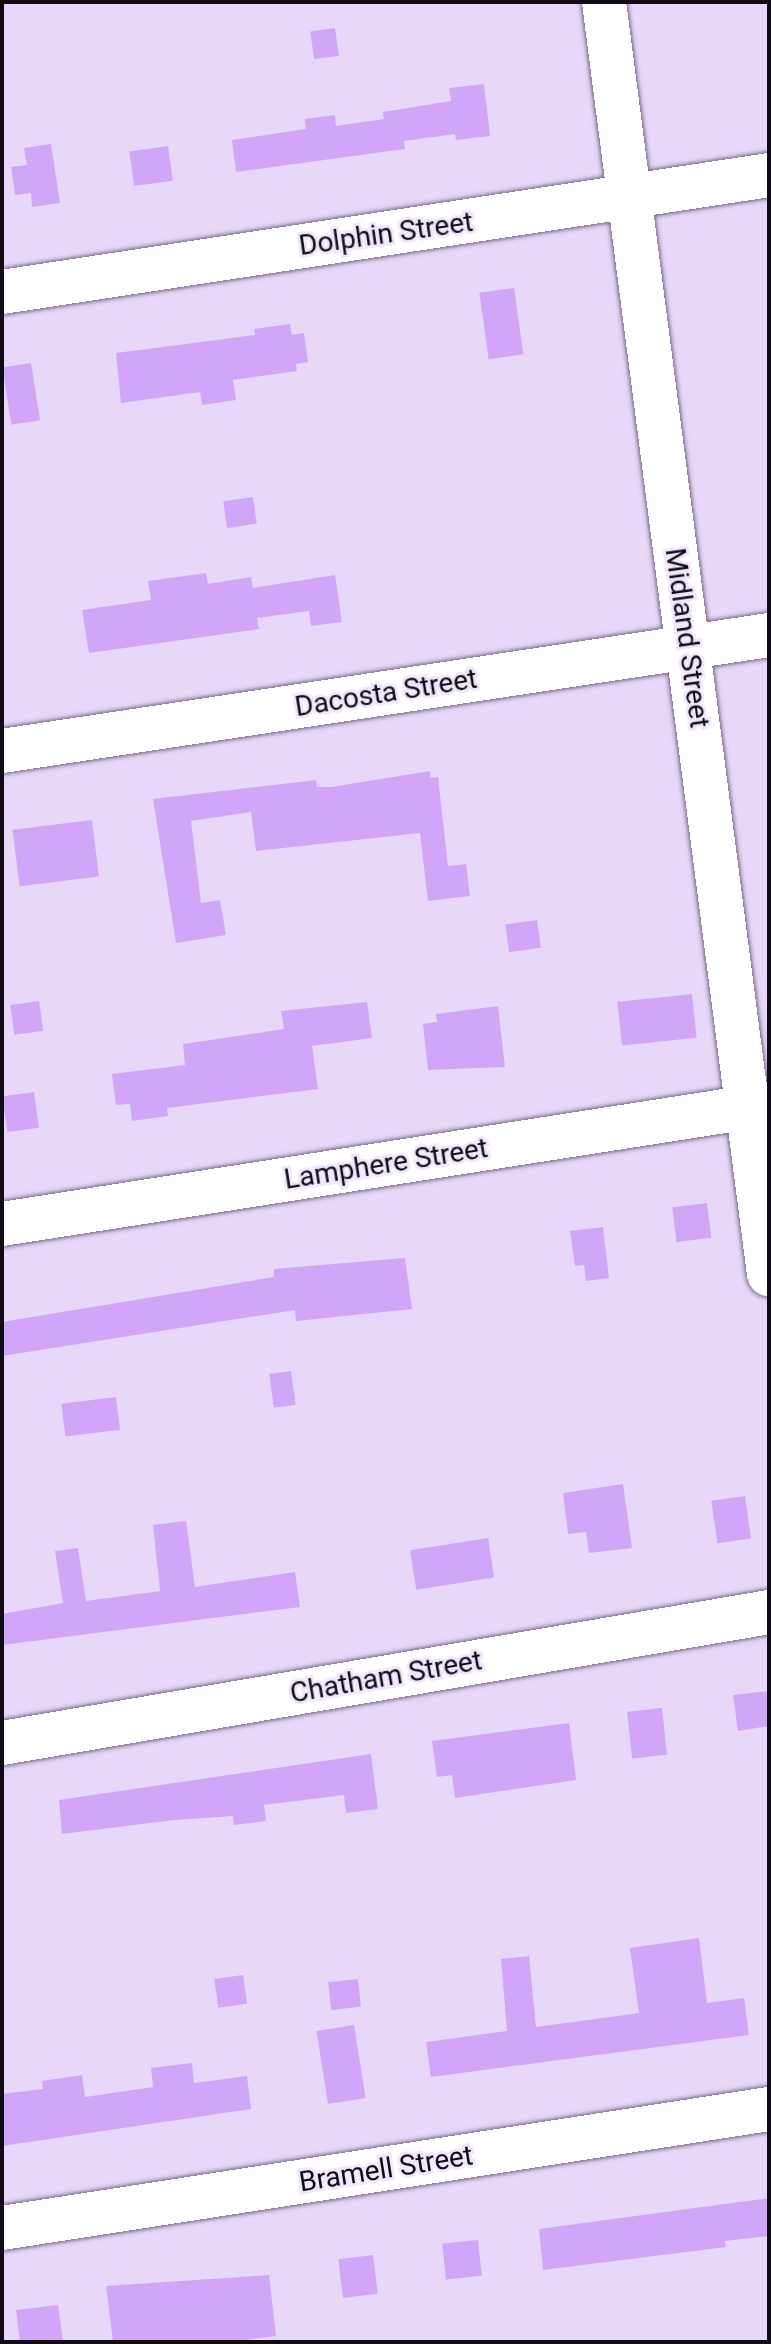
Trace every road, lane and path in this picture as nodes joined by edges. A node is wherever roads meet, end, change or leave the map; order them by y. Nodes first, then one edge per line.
1 (604, 2) edge
2 (769, 175) edge
3 (630, 195) junction
4 (2, 292) edge
5 (769, 635) edge
6 (687, 648) junction
7 (2, 751) edge
8 (758, 1106) edge
9 (2, 1224) edge
10 (769, 1274) edge
11 (769, 1612) edge
12 (2, 1743) edge
13 (769, 2109) edge
14 (2, 2228) edge

1 - 3 street, Midland Street
2 - 3 street, Dolphin Street
3 - 4 street, Dolphin Street
3 - 6 street, Midland Street
5 - 6 street, Dacosta Street
6 - 7 street, Dacosta Street
6 - 8 street, Midland Street
8 - 9 street, Lamphere Street
8 - 10 street, Midland Street
11 - 12 street, Chatham Street
13 - 14 street, Bramell Street

